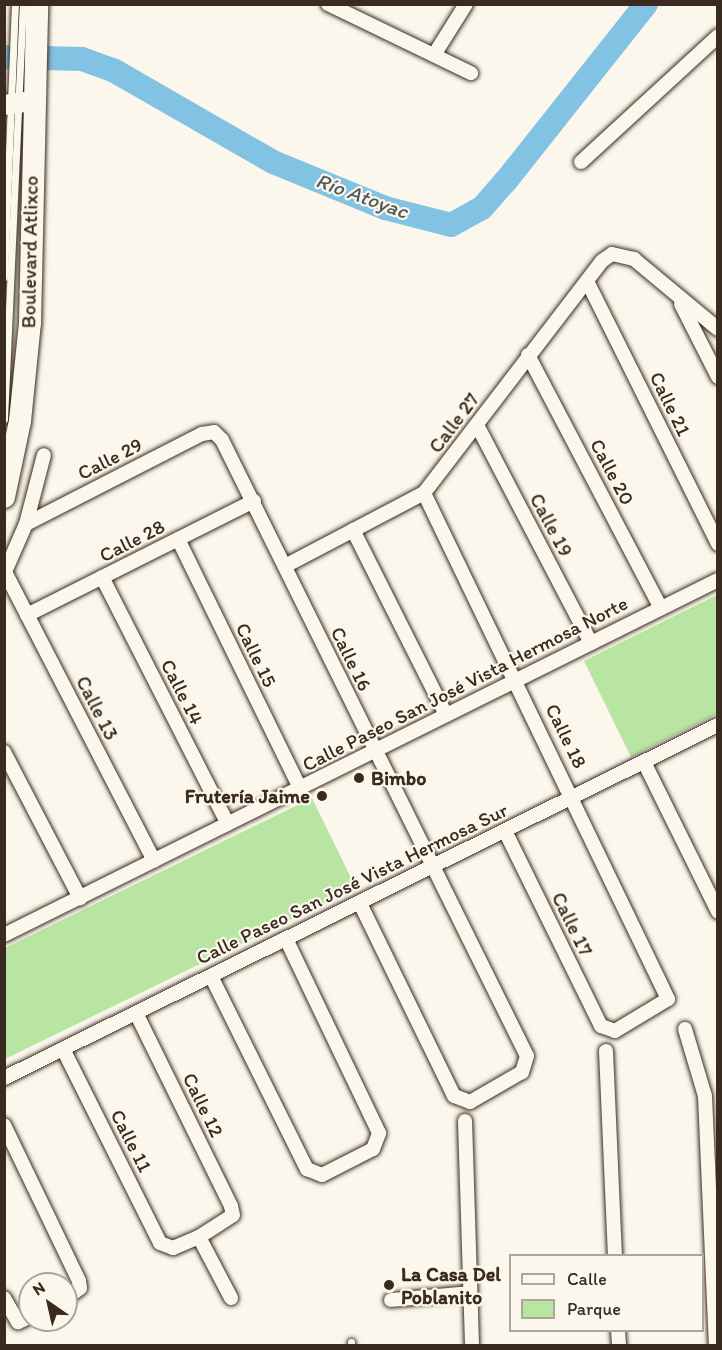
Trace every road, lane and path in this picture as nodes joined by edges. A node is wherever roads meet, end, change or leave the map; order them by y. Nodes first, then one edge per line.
1 (328, 4) edge
2 (466, 4) edge
3 (25, 8) edge
4 (717, 36) edge
5 (434, 55) junction
6 (471, 73) dead end
7 (19, 94) edge
8 (581, 162) dead end
9 (4, 277) edge
10 (587, 281) junction
11 (680, 302) junction
12 (717, 329) edge
13 (528, 355) junction
14 (717, 376) edge
15 (4, 418) edge
16 (477, 425) junction
17 (214, 432) joint
18 (44, 455) dead end
19 (424, 493) junction
20 (4, 497) edge
21 (254, 501) junction
22 (26, 524) junction
23 (354, 530) junction
24 (178, 539) junction
25 (717, 544) edge
26 (285, 566) junction
27 (5, 573) edge
28 (102, 577) junction
29 (717, 580) edge
30 (661, 608) junction
31 (27, 615) junction
32 (591, 643) junction
33 (517, 680) junction
34 (446, 715) junction
35 (717, 728) edge
36 (374, 751) junction
37 (4, 752) edge
38 (644, 762) junction
39 (300, 788) junction
40 (574, 796) junction
41 (228, 824) junction
42 (505, 831) junction
43 (154, 861) junction
44 (431, 867) junction
45 (80, 898) junction
46 (360, 903) junction
47 (717, 912) edge
48 (4, 936) edge
49 (286, 939) junction
50 (211, 976) junction
51 (136, 1013) junction
52 (685, 1029) dead end
53 (607, 1032) joint
54 (63, 1049) junction
55 (606, 1051) dead end
56 (4, 1078) edge
57 (465, 1121) dead end
58 (4, 1125) edge
59 (199, 1237) junction
60 (615, 1254) edge
61 (73, 1272) edge
62 (470, 1293) junction
63 (4, 1298) edge
64 (231, 1298) dead end
65 (391, 1300) dead end
66 (18, 1313) edge
67 (472, 1346) edge
68 (716, 1346) edge

1 - 5 street
2 - 5 street
3 - 7 main road, Boulevard Atlixco
4 - 8 street
5 - 6 street
7 - 9 lane
7 - 15 lane
7 - 20 main road, Boulevard Atlixco
10 - 11 street, Calle 27
10 - 13 street, Calle 27
10 - 25 street, Calle 21
11 - 12 street
11 - 14 street
13 - 16 street, Calle 27
13 - 30 street, Calle 20
16 - 19 street, Calle 27
16 - 32 street, Calle 19
17 - 21 street, Calle 16
17 - 22 street, Calle 29
18 - 22 street
19 - 23 street, Calle 27
19 - 33 street, Calle 18
21 - 24 street, Calle 28
21 - 26 street, Calle 16
22 - 27 street
23 - 26 street, Calle 27
23 - 34 street
24 - 28 street, Calle 28
24 - 39 street, Calle 15
26 - 36 street, Calle 16
27 - 31 street, Calle 13
28 - 31 street, Calle 28
28 - 41 street, Calle 14
29 - 30 street, Calle Paseo San José Vista Hermosa Norte
30 - 32 street, Calle Paseo San José Vista Hermosa Norte
31 - 43 street, Calle 13
32 - 33 street, Calle Paseo San José Vista Hermosa Norte
33 - 34 street, Calle Paseo San José Vista Hermosa Norte
33 - 40 street, Calle 18
34 - 36 street, Calle Paseo San José Vista Hermosa Norte
35 - 38 street, Calle Paseo San José Vista Hermosa Sur
36 - 39 street, Calle Paseo San José Vista Hermosa Norte
36 - 44 street, Calle 16
37 - 45 street
38 - 40 street, Calle Paseo San José Vista Hermosa Sur
38 - 47 street
39 - 41 street, Calle Paseo San José Vista Hermosa Norte
40 - 42 street, Calle Paseo San José Vista Hermosa Sur
40 - 53 street, Calle 18
41 - 43 street, Calle Paseo San José Vista Hermosa Norte
42 - 44 street, Calle Paseo San José Vista Hermosa Sur
42 - 53 street, Calle 17
43 - 45 street, Calle Paseo San José Vista Hermosa Norte
44 - 46 street, Calle Paseo San José Vista Hermosa Sur
44 - 46 street, Calle 16
45 - 48 street, Calle Paseo San José Vista Hermosa Norte
46 - 49 street, Calle Paseo San José Vista Hermosa Sur
49 - 50 street, Calle Paseo San José Vista Hermosa Sur
49 - 50 street
50 - 51 street, Calle Paseo San José Vista Hermosa Sur
51 - 54 street, Calle Paseo San José Vista Hermosa Sur
51 - 59 street, Calle 12
52 - 68 street
54 - 56 street, Calle Paseo San José Vista Hermosa Sur
54 - 59 street, Calle 11
55 - 60 street
57 - 62 street
58 - 61 street
59 - 64 street
62 - 65 street
62 - 67 street
63 - 66 street

